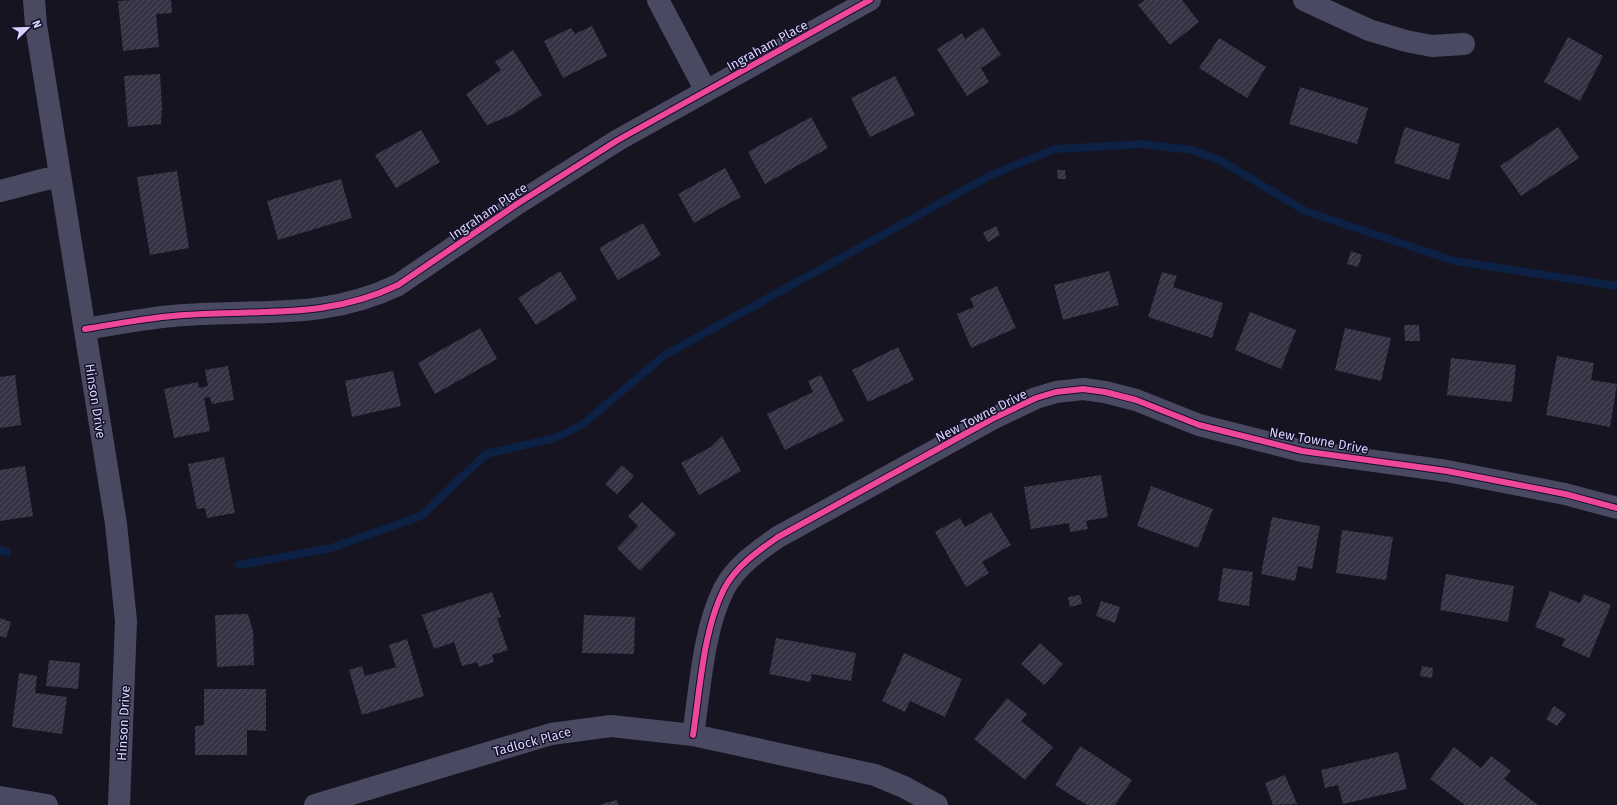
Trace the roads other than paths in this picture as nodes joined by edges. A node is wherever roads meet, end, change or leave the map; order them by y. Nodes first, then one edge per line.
1 (34, 0) edge
2 (658, 0) edge
3 (870, 0) edge
4 (1304, 0) edge
5 (1464, 44) dead end
6 (706, 91) junction
7 (59, 178) junction
8 (0, 191) edge
9 (85, 329) junction
10 (1617, 508) edge
11 (693, 735) junction
12 (0, 797) edge
13 (47, 805) edge
14 (119, 805) edge
15 (315, 805) edge
16 (937, 805) edge

1 - 7 street, Hinson Drive
2 - 6 street
3 - 6 street, Ingraham Place
4 - 5 street
6 - 9 street, Ingraham Place
7 - 8 street
7 - 9 street, Hinson Drive
9 - 14 street, Hinson Drive
10 - 11 street, New Towne Drive
11 - 15 street, Tadlock Place
11 - 16 street, Tadlock Place
12 - 13 street

